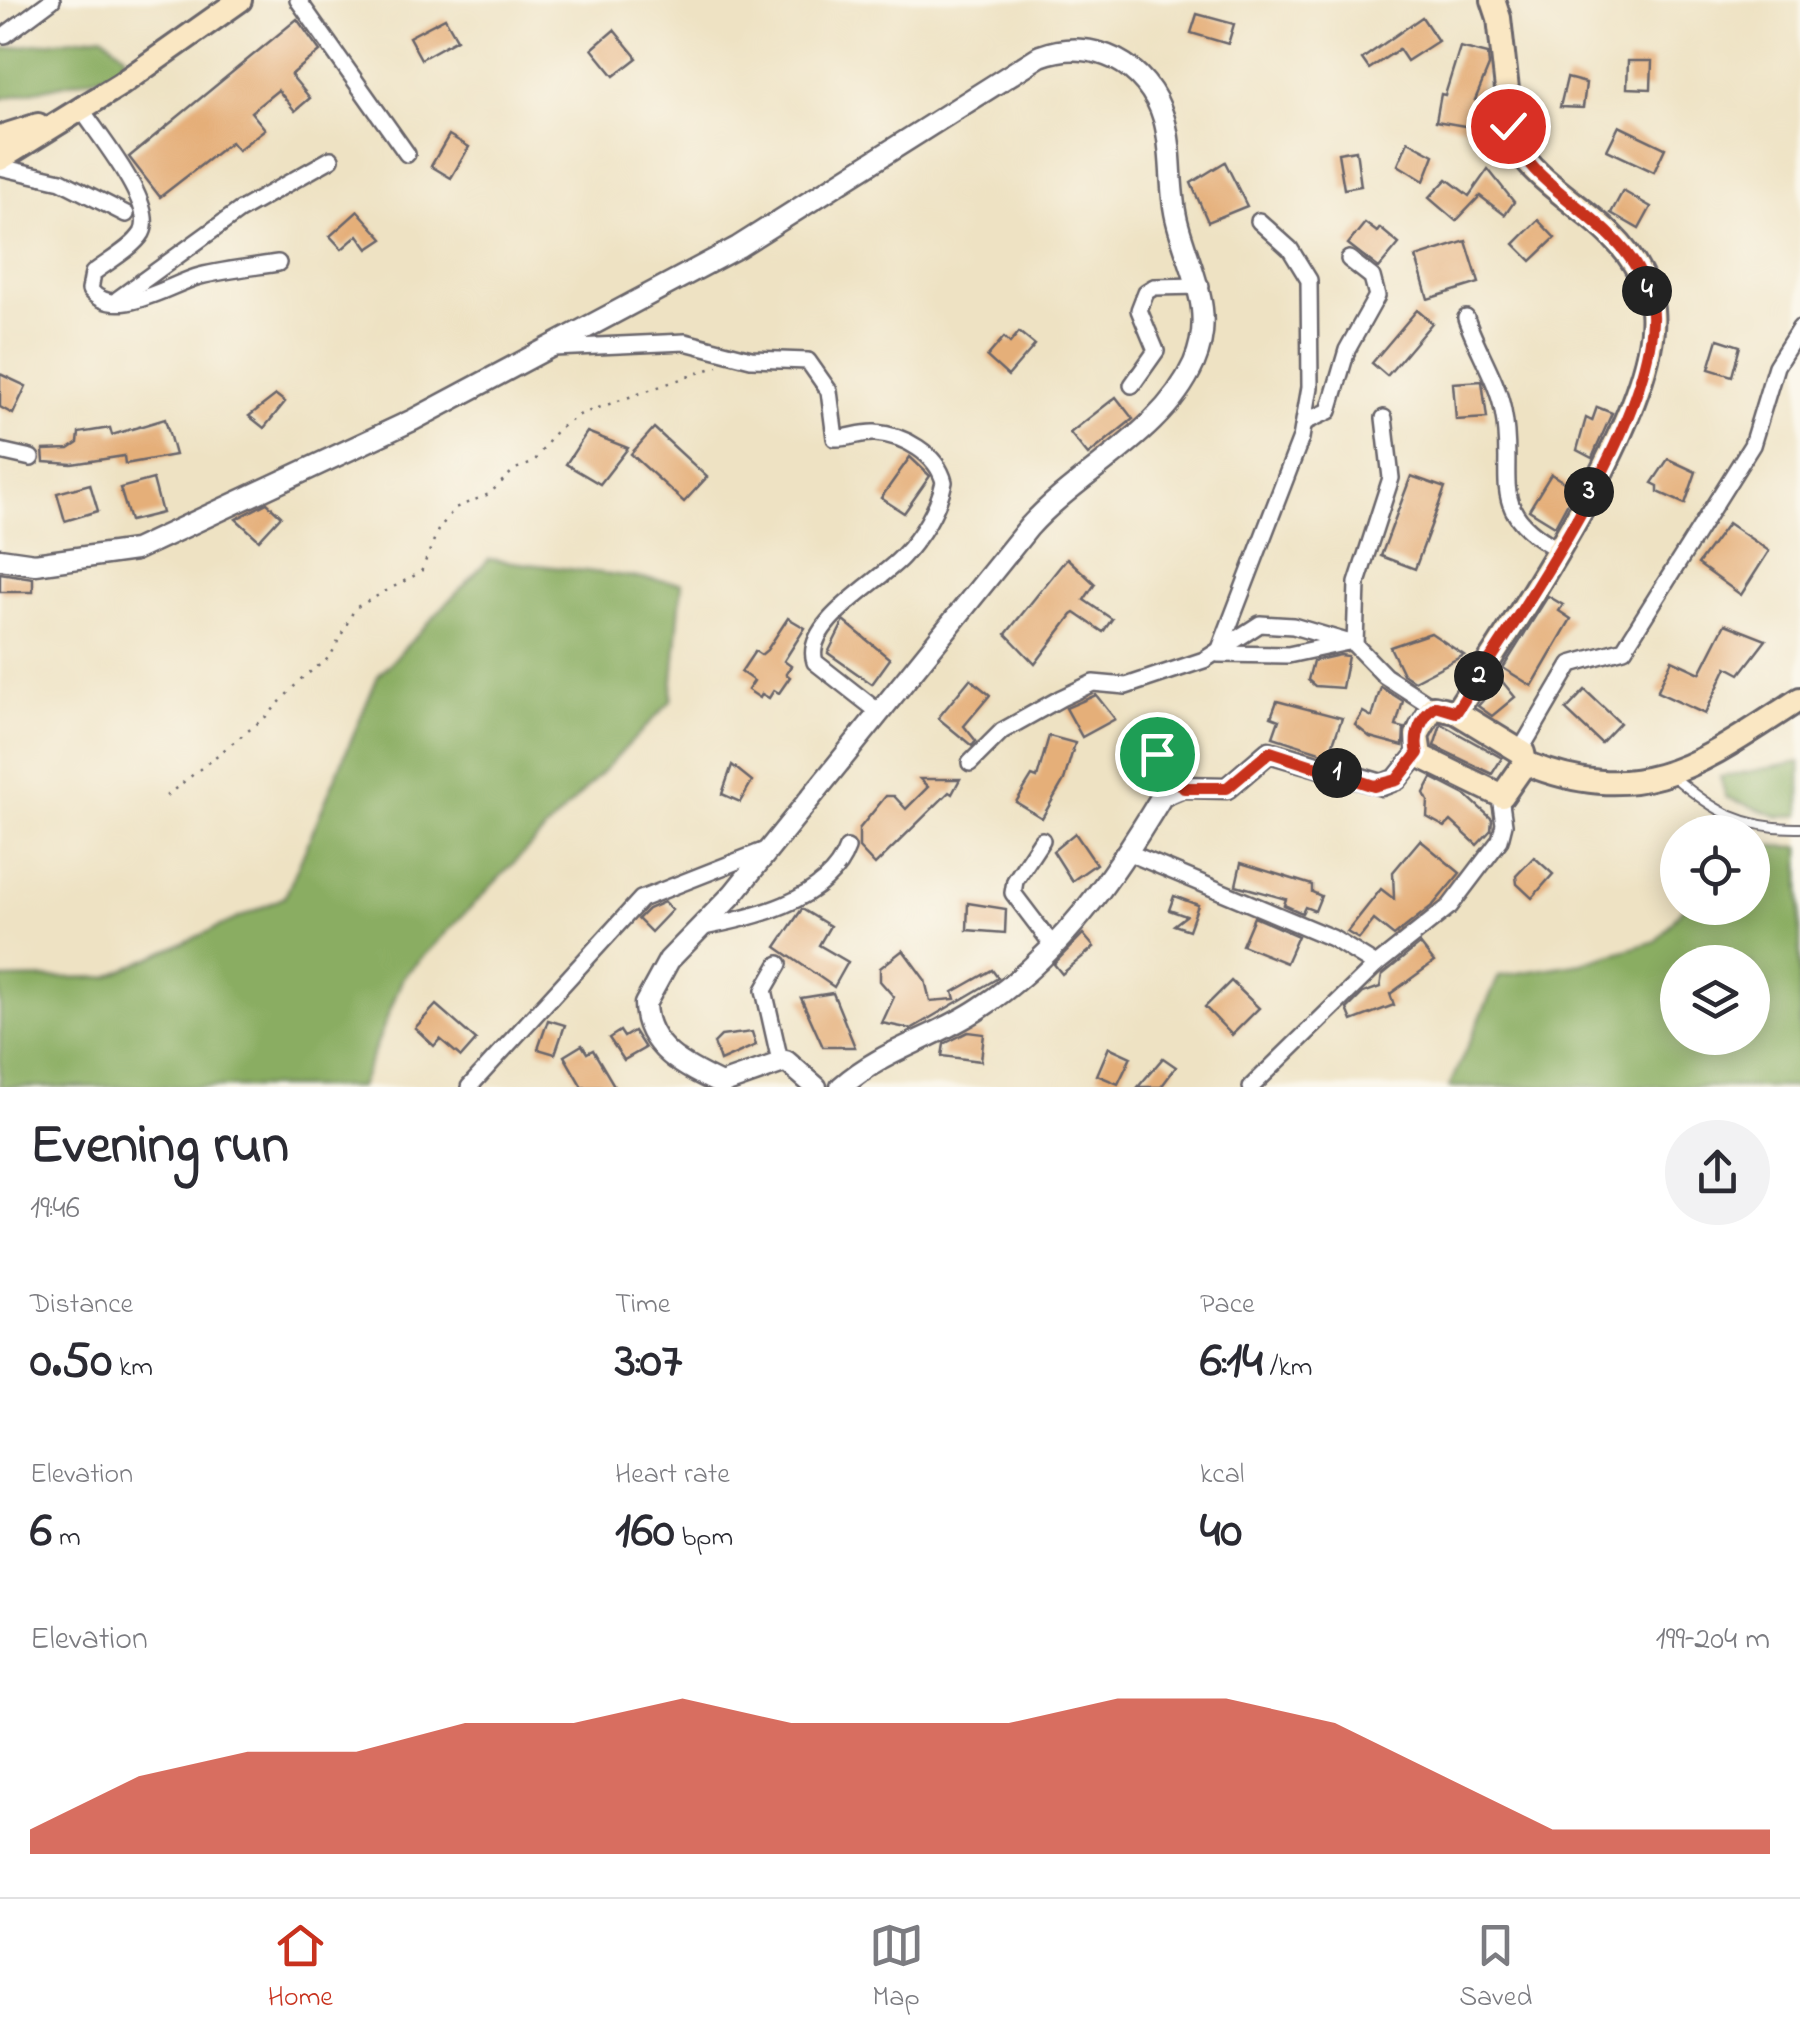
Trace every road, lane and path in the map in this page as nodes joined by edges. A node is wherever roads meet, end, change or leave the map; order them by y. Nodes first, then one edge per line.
1 (52, 0) edge
2 (240, 0) edge
3 (298, 0) edge
4 (1493, 0) edge
5 (5, 35) dead end
6 (78, 111) junction
7 (0, 137) edge
8 (406, 154) dead end
9 (0, 159) edge
10 (331, 160) dead end
11 (0, 167) edge
12 (126, 214) dead end
13 (1258, 220) dead end
14 (1348, 259) dead end
15 (278, 263) dead end
16 (1201, 286) junction
17 (113, 303) junction
18 (1466, 318) dead end
19 (1800, 328) edge
20 (544, 349) junction
21 (742, 357) junction
22 (1132, 384) dead end
23 (1384, 418) dead end
24 (1305, 422) junction
25 (0, 452) edge
26 (32, 458) dead end
27 (1558, 548) junction
28 (0, 559) edge
29 (1352, 643) junction
30 (1218, 654) junction
31 (1800, 699) edge
32 (1445, 710) junction
33 (880, 713) junction
34 (1418, 753) junction
35 (1157, 754) dead end
36 (1522, 756) junction
37 (970, 763) dead end
38 (1668, 772) junction
39 (1184, 788) junction
40 (166, 796) dead end
41 (1500, 798) junction
42 (1800, 828) edge
43 (1042, 840) dead end
44 (772, 848) junction
45 (847, 848) dead end
46 (1127, 852) junction
47 (698, 928) junction
48 (1054, 947) junction
49 (779, 964) dead end
50 (1376, 965) junction
51 (780, 1061) junction
52 (469, 1087) edge
53 (816, 1087) edge
54 (841, 1087) edge
55 (1251, 1087) edge

1 - 5 street
2 - 6 main road
3 - 8 street
4 - 27 main road
6 - 7 main road
6 - 9 main road
6 - 17 street
10 - 17 street
11 - 12 street
13 - 24 street
14 - 24 street
15 - 17 street
16 - 20 street
16 - 22 street
16 - 33 street
18 - 27 street
19 - 36 street
20 - 21 street
20 - 28 street
21 - 33 street
21 - 40 path
23 - 29 street
24 - 30 street
25 - 26 street
27 - 32 main road
29 - 30 street
29 - 30 street
29 - 32 street
30 - 37 street
31 - 38 main road
32 - 34 main road
32 - 36 main road
33 - 44 street
34 - 39 street
34 - 41 main road
35 - 39 street
36 - 38 main road
36 - 41 main road
38 - 42 lane
39 - 46 street
41 - 50 street
43 - 48 street
44 - 47 street
44 - 52 street
45 - 47 street
46 - 48 street
46 - 50 street
47 - 51 street
48 - 54 street
49 - 51 street
50 - 55 street
51 - 53 street

